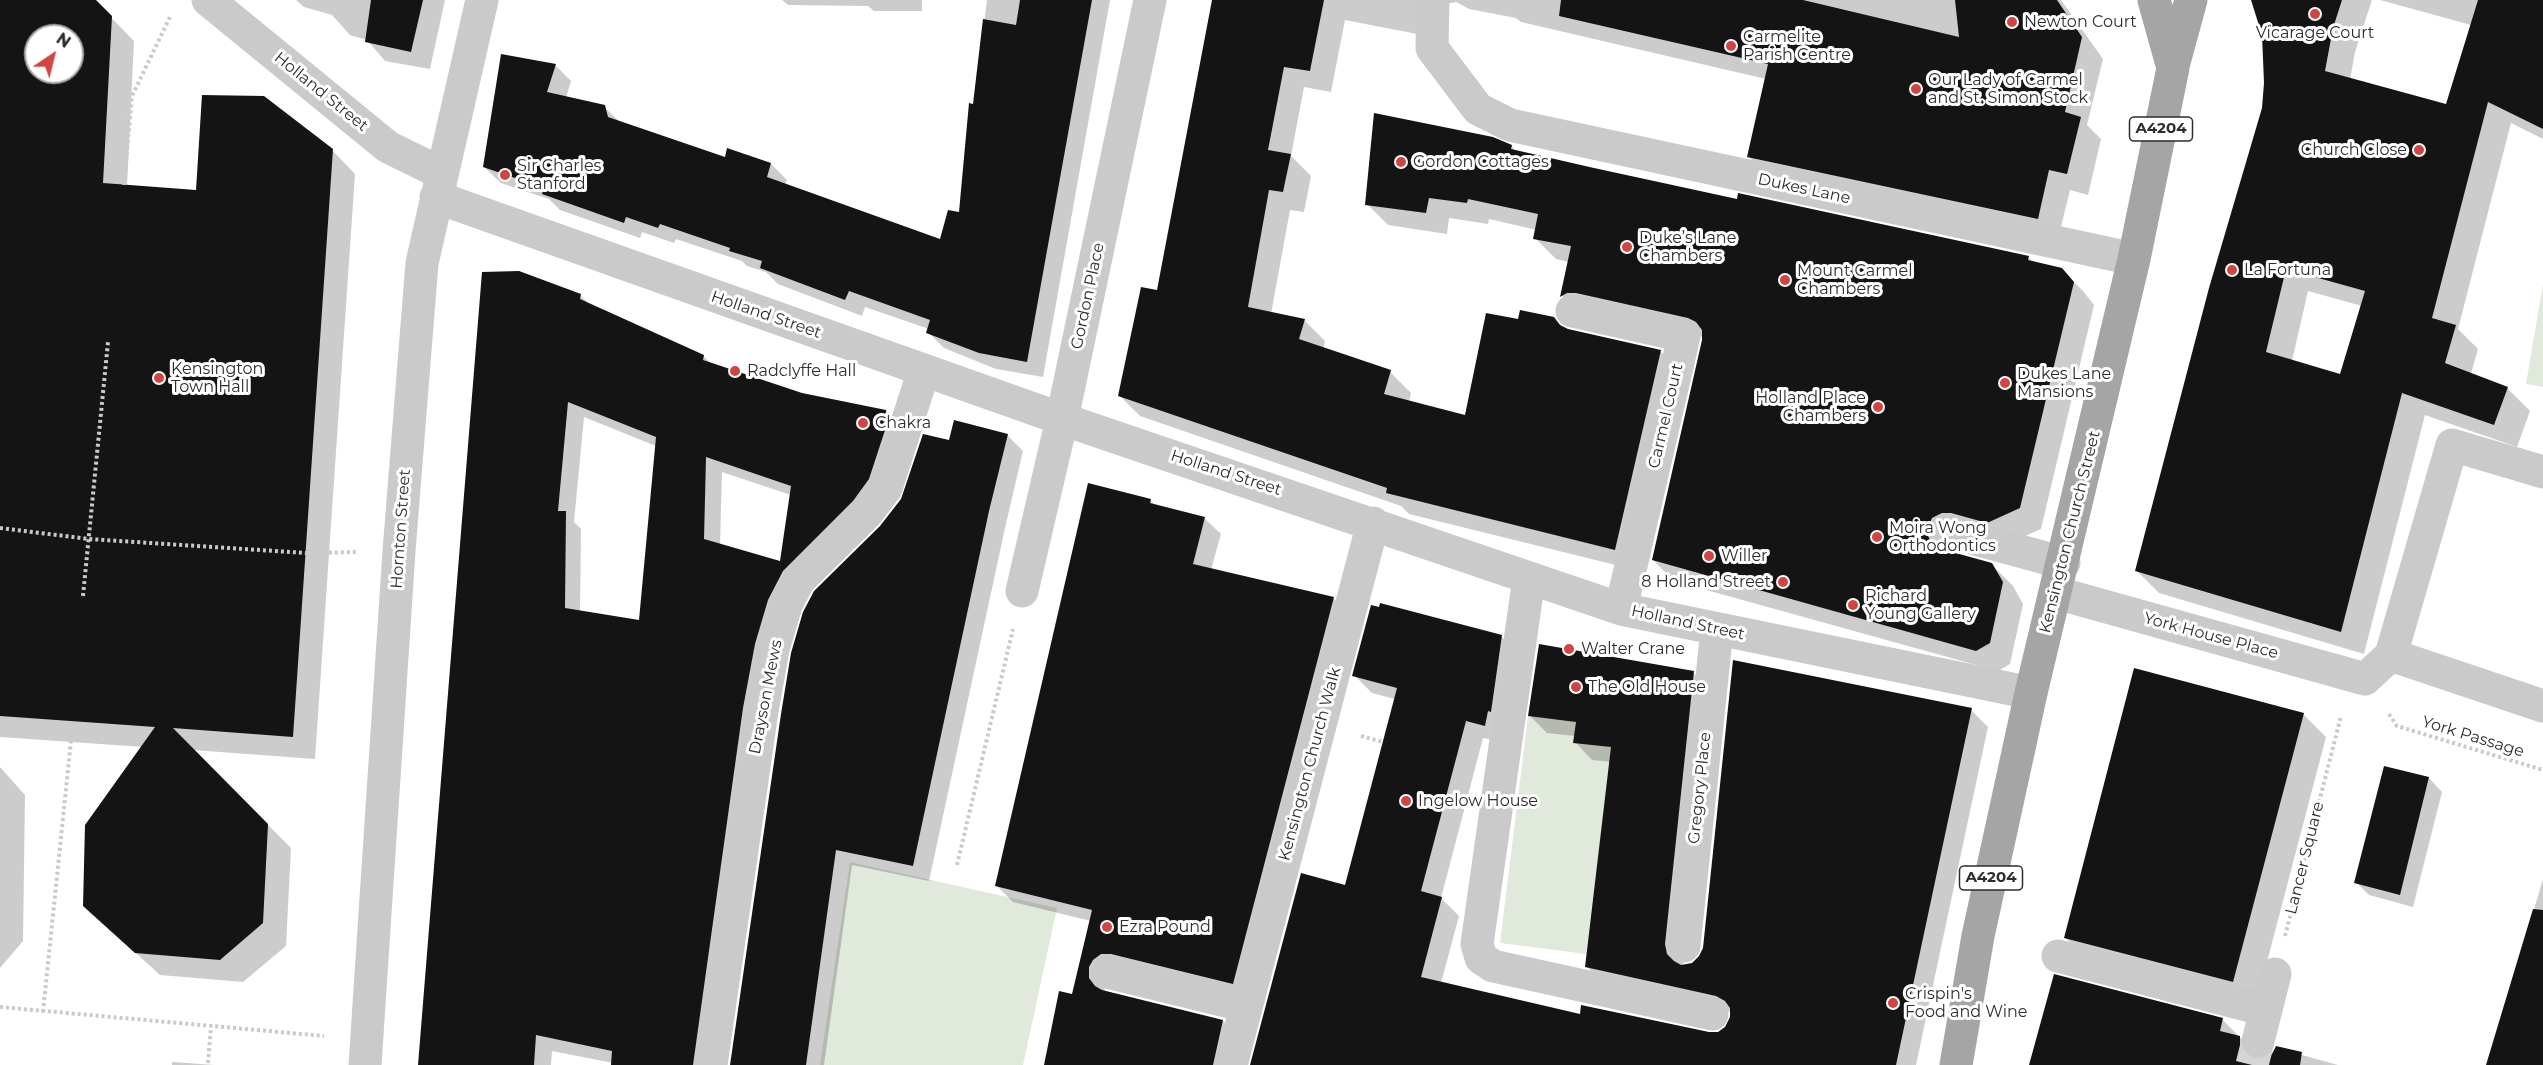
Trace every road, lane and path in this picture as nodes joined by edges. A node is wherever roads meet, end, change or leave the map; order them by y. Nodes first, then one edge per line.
1 (208, 0) edge
2 (482, 0) edge
3 (1150, 0) edge
4 (1433, 0) edge
5 (2154, 0) edge
6 (2191, 0) edge
7 (173, 10) dead end
8 (2173, 68) junction
9 (124, 185) dead end
10 (438, 185) junction
11 (2134, 259) junction
12 (1572, 311) dead end
13 (108, 342) dead end
14 (924, 370) junction
15 (1062, 418) junction
16 (2543, 472) edge
17 (1373, 522) junction
18 (0, 528) edge
19 (1946, 531) dead end
20 (89, 539) junction
21 (369, 551) dead end
22 (1529, 578) junction
23 (2060, 578) junction
24 (1022, 591) joint
25 (84, 596) dead end
26 (1622, 609) junction
27 (1717, 629) junction
28 (2391, 655) junction
29 (2358, 677) junction
30 (2031, 693) junction
31 (2543, 706) edge
32 (73, 721) dead end
33 (2397, 726) dead end
34 (2543, 770) edge
35 (957, 865) dead end
36 (1684, 946) dead end
37 (2058, 956) dead end
38 (1107, 972) dead end
39 (2275, 974) joint
40 (1246, 1006) junction
41 (0, 1008) edge
42 (2266, 1010) junction
43 (43, 1012) junction
44 (1712, 1014) dead end
45 (211, 1026) junction
46 (331, 1036) dead end
47 (2258, 1041) tunnel mouth
48 (208, 1063) dead end
49 (365, 1065) edge
50 (711, 1065) edge
51 (1231, 1065) edge
52 (1956, 1065) edge

1 - 10 street, Holland Street
2 - 10 street, Hornton Street
3 - 15 street, Gordon Place
4 - 11 street, Dukes Lane
5 - 8 main road, Kensington Church Street / A4204
6 - 8 main road
7 - 9 path
8 - 11 main road, Kensington Church Street / A4204
10 - 14 street, Holland Street
10 - 49 street, Hornton Street
11 - 23 main road, Kensington Church Street / A4204
12 - 26 street, Carmel Court
13 - 20 path
14 - 15 street, Holland Street
14 - 50 street, Drayson Mews
15 - 17 street, Holland Street
15 - 24 street, Gordon Place
16 - 28 street
17 - 22 street, Holland Street
17 - 40 street, Kensington Church Walk
18 - 20 path
19 - 23 street, York House Place
20 - 21 path
20 - 25 path
22 - 26 street, Holland Street
22 - 44 street
23 - 29 street, York House Place
23 - 30 main road, Kensington Church Street / A4204
24 - 35 path
26 - 27 street, Holland Street
27 - 30 street, Holland Street
27 - 36 street, Gregory Place
28 - 29 street
28 - 31 street
29 - 39 path, Lancer Square
30 - 52 main road, Kensington Church Street / A4204
32 - 43 path
33 - 34 path, York Passage
37 - 42 street
38 - 40 street
39 - 42 street
40 - 51 street, Kensington Church Walk
41 - 43 path
42 - 47 street
43 - 45 path
45 - 46 path
45 - 48 path

